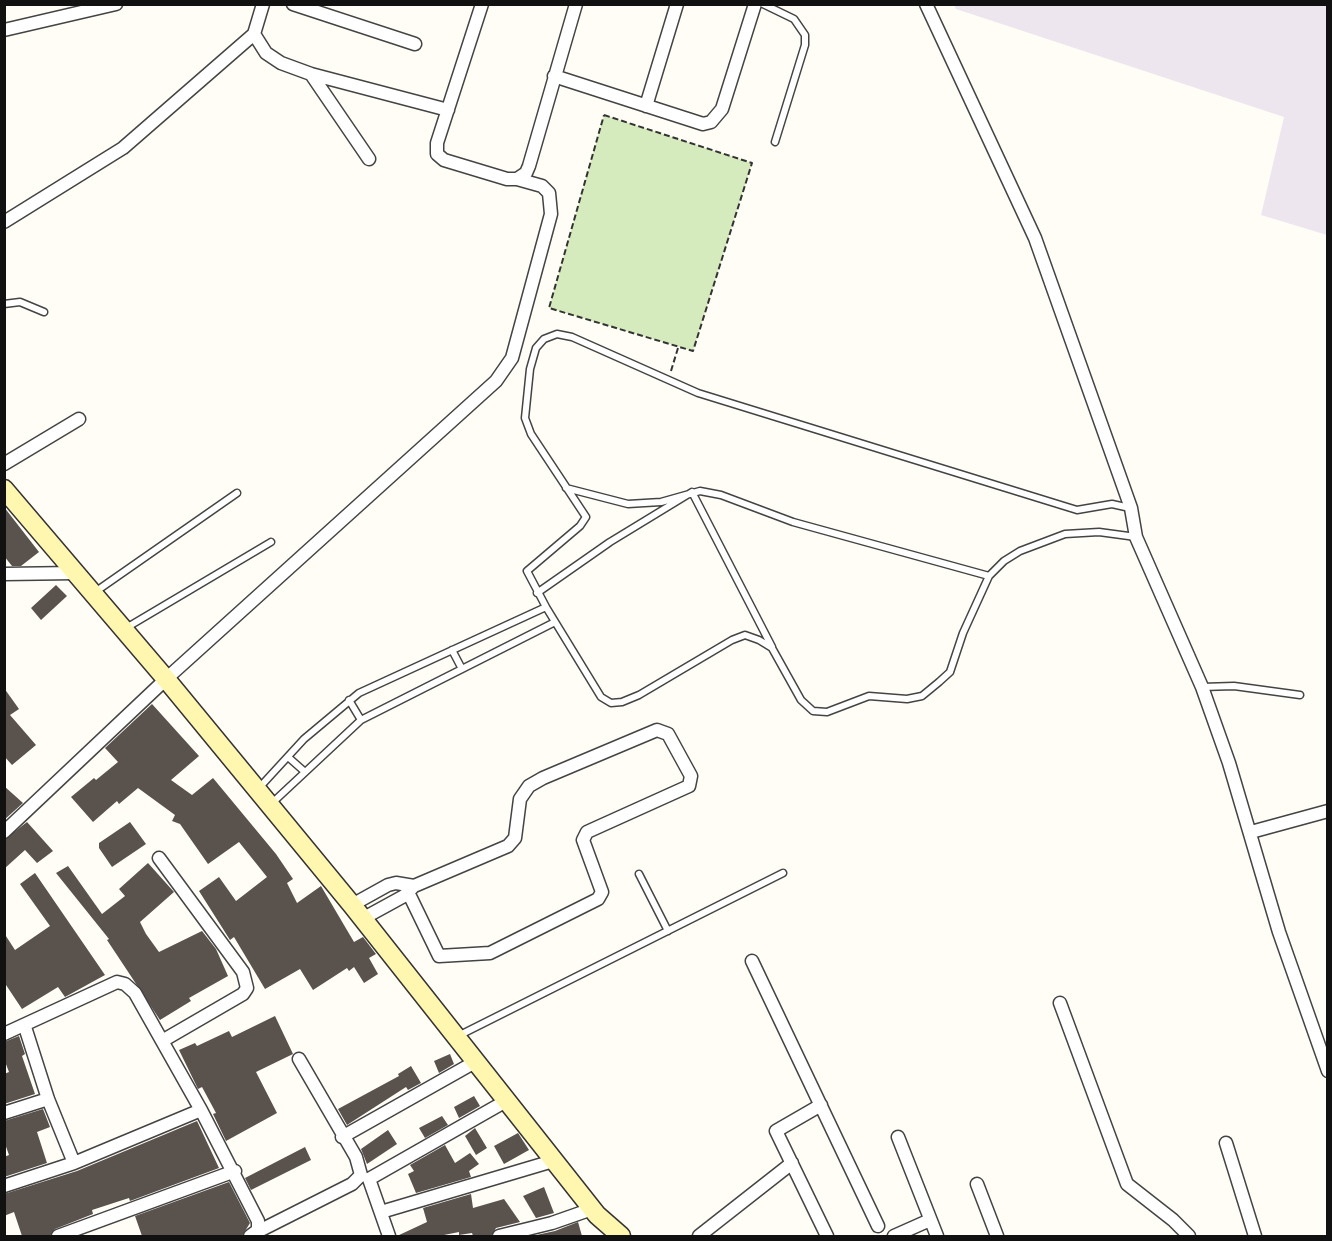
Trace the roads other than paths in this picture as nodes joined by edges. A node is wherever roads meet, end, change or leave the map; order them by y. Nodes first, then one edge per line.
1 (116, 4) edge
2 (263, 4) edge
3 (293, 4) edge
4 (482, 4) edge
5 (576, 4) edge
6 (677, 4) edge
7 (755, 4) edge
8 (763, 4) edge
9 (926, 4) edge
10 (4, 30) edge
11 (254, 34) junction
12 (415, 44) dead end
13 (311, 74) junction
14 (554, 76) junction
15 (646, 106) junction
16 (448, 110) junction
17 (775, 142) dead end
18 (369, 159) dead end
19 (517, 179) junction
20 (4, 222) edge
21 (4, 304) edge
22 (44, 312) dead end
23 (79, 418) dead end
24 (4, 464) edge
25 (566, 488) junction
26 (4, 489) edge
27 (692, 492) junction
28 (237, 493) dead end
29 (1131, 508) junction
30 (1137, 537) junction
31 (271, 542) dead end
32 (75, 573) junction
33 (4, 574) edge
34 (989, 576) junction
35 (537, 593) junction
36 (92, 594) junction
37 (546, 607) junction
38 (555, 622) junction
39 (123, 630) junction
40 (772, 648) junction
41 (453, 650) junction
42 (462, 669) junction
43 (165, 679) junction
44 (1202, 687) junction
45 (1300, 694) dead end
46 (350, 700) junction
47 (361, 720) junction
48 (288, 757) junction
49 (305, 772) junction
50 (256, 791) junction
51 (269, 806) junction
52 (1328, 811) edge
53 (4, 832) edge
54 (1251, 832) junction
55 (159, 858) dead end
56 (783, 873) dead end
57 (639, 874) dead end
58 (411, 889) junction
59 (357, 912) junction
60 (668, 931) junction
61 (752, 961) dead end
62 (1060, 1003) dead end
63 (25, 1027) junction
64 (4, 1035) edge
65 (455, 1038) junction
66 (162, 1041) junction
67 (298, 1059) dead end
68 (475, 1062) junction
69 (1328, 1071) edge
70 (48, 1099) junction
71 (506, 1101) junction
72 (821, 1105) junction
73 (201, 1110) junction
74 (4, 1113) edge
75 (342, 1137) junction
76 (898, 1137) dead end
77 (1226, 1143) dead end
78 (553, 1161) junction
79 (75, 1162) junction
80 (792, 1162) junction
81 (235, 1171) junction
82 (977, 1184) dead end
83 (4, 1186) edge
84 (592, 1209) junction
85 (381, 1212) junction
86 (930, 1220) junction
87 (878, 1226) dead end
88 (254, 1234) edge
89 (58, 1236) edge
90 (389, 1236) edge
91 (498, 1236) edge
92 (621, 1236) edge
93 (699, 1236) edge
94 (827, 1236) edge
95 (894, 1236) edge
96 (937, 1236) edge
97 (997, 1236) edge
98 (1189, 1236) edge
99 (1255, 1236) edge

1 - 10 street
2 - 11 street
3 - 12 street
4 - 16 street
5 - 14 street
6 - 15 street
7 - 15 street
8 - 17 lane
9 - 29 street
11 - 13 street
11 - 20 street
13 - 16 street
13 - 18 street
14 - 15 street
14 - 19 street
16 - 19 street
19 - 43 street
21 - 22 lane
23 - 24 street
25 - 27 lane
25 - 29 lane
25 - 35 lane
26 - 32 street
27 - 34 lane
27 - 35 lane
27 - 40 lane
28 - 36 lane
29 - 30 street
30 - 34 lane
30 - 44 street
31 - 39 lane
32 - 33 street
32 - 36 street
34 - 40 lane
35 - 37 lane
36 - 39 street
37 - 38 lane
37 - 41 lane
38 - 40 lane
38 - 42 lane
39 - 43 street
41 - 42 lane
41 - 46 lane
42 - 47 lane
43 - 50 street
43 - 53 street
44 - 45 lane
44 - 54 street
46 - 47 lane
46 - 48 lane
47 - 49 lane
48 - 49 lane
48 - 50 lane
49 - 51 lane
50 - 51 street
51 - 59 street
52 - 54 street
54 - 69 street
55 - 66 street
56 - 60 lane
57 - 60 lane
58 - 58 street
58 - 59 street
58 - 59 street
59 - 65 street
60 - 65 lane
61 - 72 street
62 - 98 street
63 - 64 street
63 - 66 street
63 - 70 street
65 - 68 street
66 - 73 street
67 - 75 street
68 - 71 street
68 - 75 street
70 - 74 street
70 - 79 street
71 - 78 street
71 - 85 street
72 - 80 street
72 - 87 street
73 - 79 street
73 - 81 street
75 - 88 street
76 - 86 street
77 - 99 street
78 - 84 street
78 - 85 street
79 - 83 street
80 - 93 street
80 - 94 street
81 - 88 street
81 - 89 street
82 - 97 street
84 - 91 street
84 - 92 street
85 - 90 street
86 - 95 street
86 - 96 street

